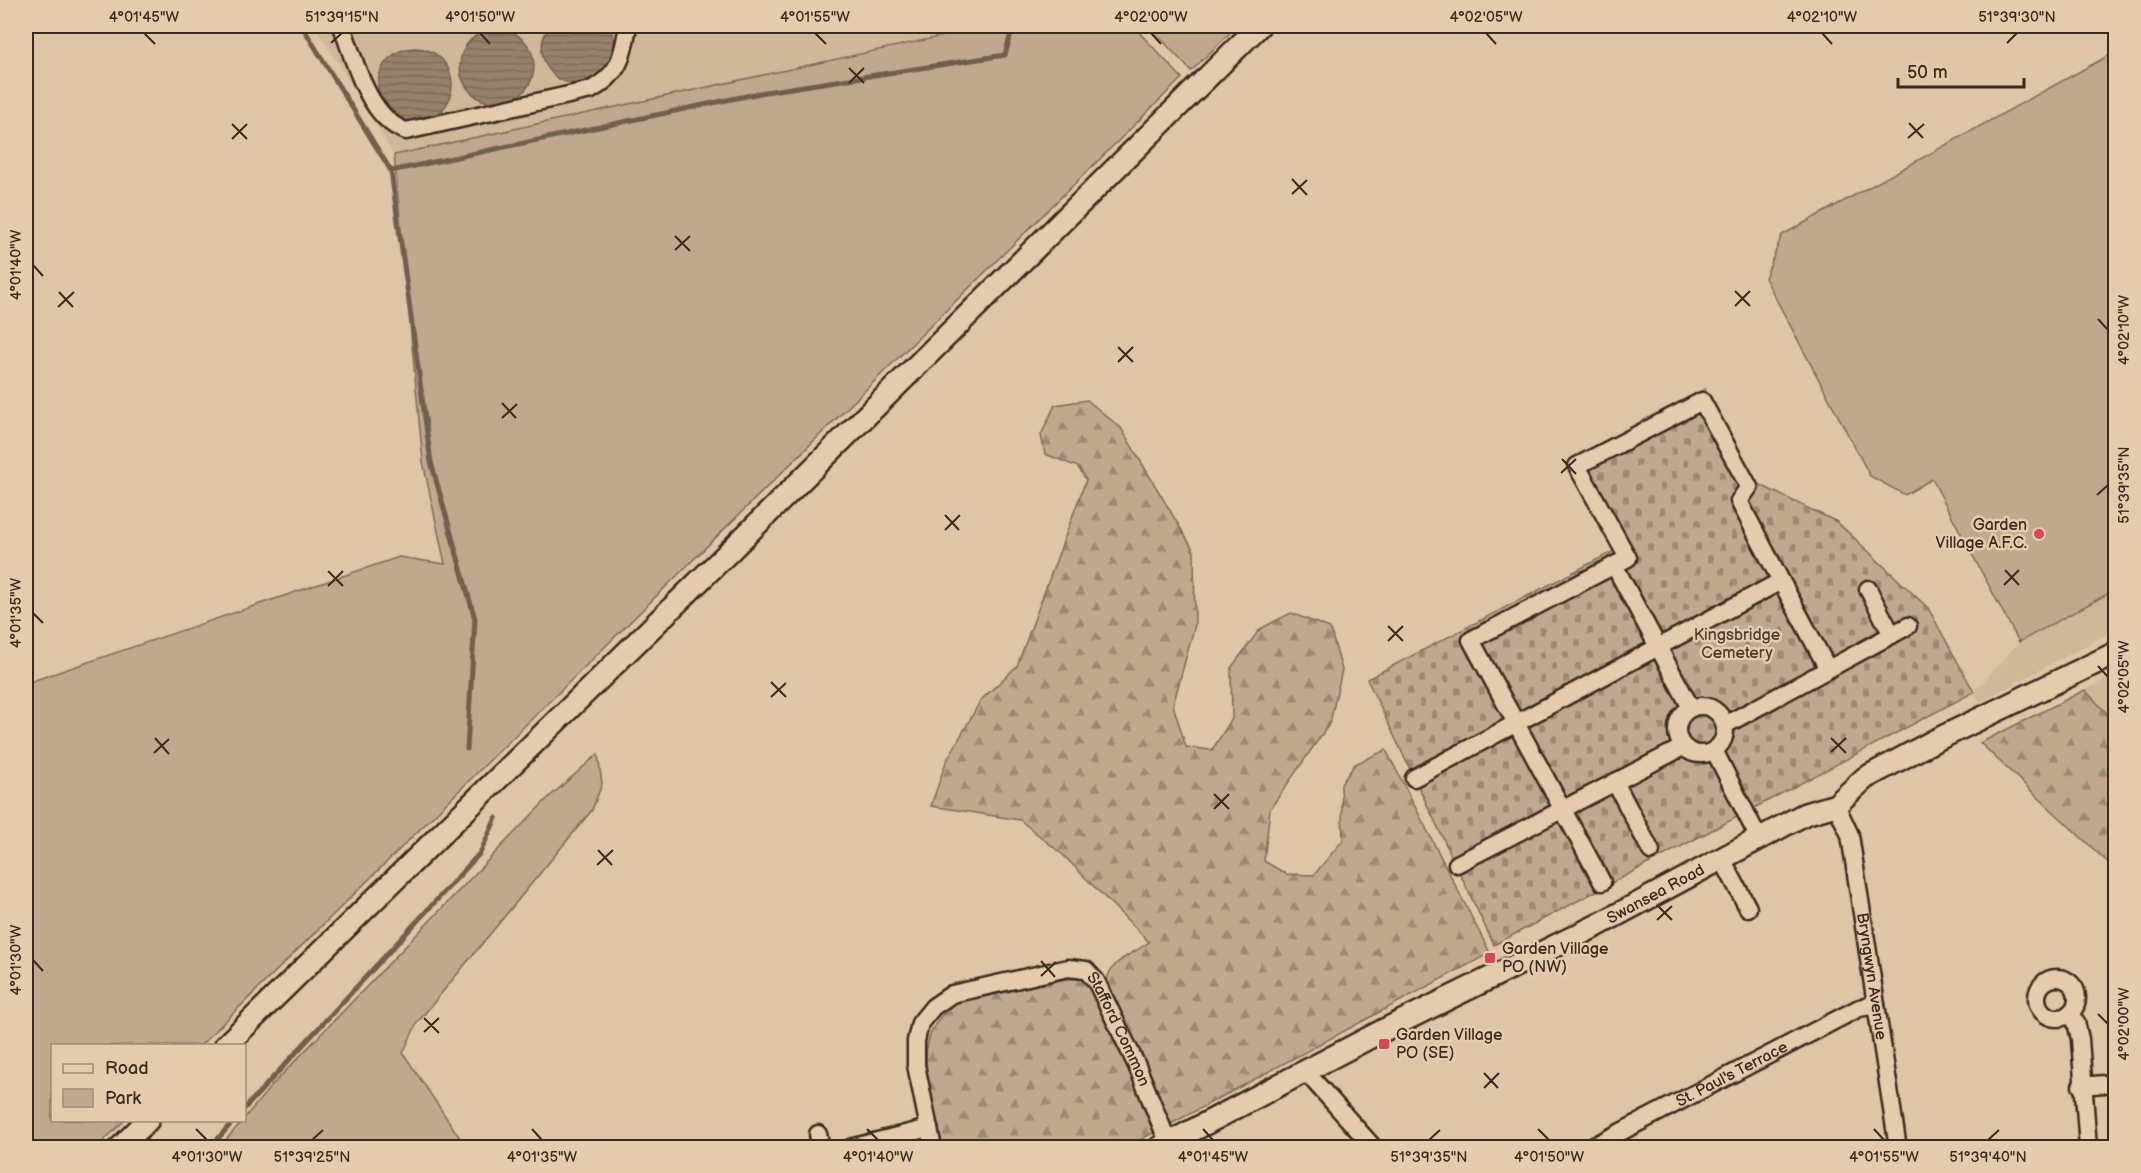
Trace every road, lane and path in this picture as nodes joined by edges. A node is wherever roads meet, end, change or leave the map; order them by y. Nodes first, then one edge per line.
1 (342, 26) edge
2 (628, 26) edge
3 (1259, 26) edge
4 (1614, 565) junction
5 (1782, 581) junction
6 (1868, 589) dead end
7 (1908, 626) dead end
8 (1892, 635) junction
9 (1658, 647) junction
10 (2115, 653) edge
11 (1828, 669) junction
12 (1691, 708) junction
13 (1516, 724) junction
14 (1725, 725) junction
15 (1683, 747) junction
16 (1714, 750) junction
17 (1414, 778) dead end
18 (1615, 782) junction
19 (1836, 805) junction
20 (1562, 810) junction
21 (1758, 837) junction
22 (1651, 851) dead end
23 (1721, 858) junction
24 (1456, 864) dead end
25 (1602, 882) dead end
26 (1748, 908) dead end
27 (1876, 1005) junction
28 (2070, 1014) dead end
29 (227, 1044) edge
30 (1306, 1072) junction
31 (2115, 1083) edge
32 (2081, 1086) junction
33 (146, 1122) edge
34 (929, 1128) junction
35 (1163, 1145) edge
36 (1604, 1145) edge
37 (120, 1148) edge
38 (850, 1148) edge
39 (933, 1148) edge
40 (1374, 1148) edge
41 (1898, 1148) edge
42 (2088, 1148) edge

1 - 2 street
3 - 29 main road
4 - 5 street
4 - 9 street
4 - 13 street
5 - 9 street
5 - 11 street
6 - 8 street
7 - 8 street
8 - 11 street
9 - 12 street
9 - 13 street
10 - 19 main road, Swansea Road
11 - 14 street
12 - 14 street
12 - 15 street
13 - 17 street
13 - 20 street
14 - 16 street
15 - 16 street
15 - 18 street
16 - 21 street
18 - 20 street
18 - 22 street
19 - 21 main road, Swansea Road
19 - 27 street, Bryngwyn Avenue
20 - 24 street
20 - 25 street
21 - 23 main road, Swansea Road
23 - 26 street
23 - 30 main road, Swansea Road
27 - 36 street, St. Paul's Terrace
27 - 41 street, Bryngwyn Avenue
28 - 32 street
30 - 35 main road, Swansea Road
30 - 40 street
31 - 32 street
32 - 42 street
33 - 37 main road
34 - 35 street, Stafford Common
34 - 38 street
34 - 39 street, Stafford Common

